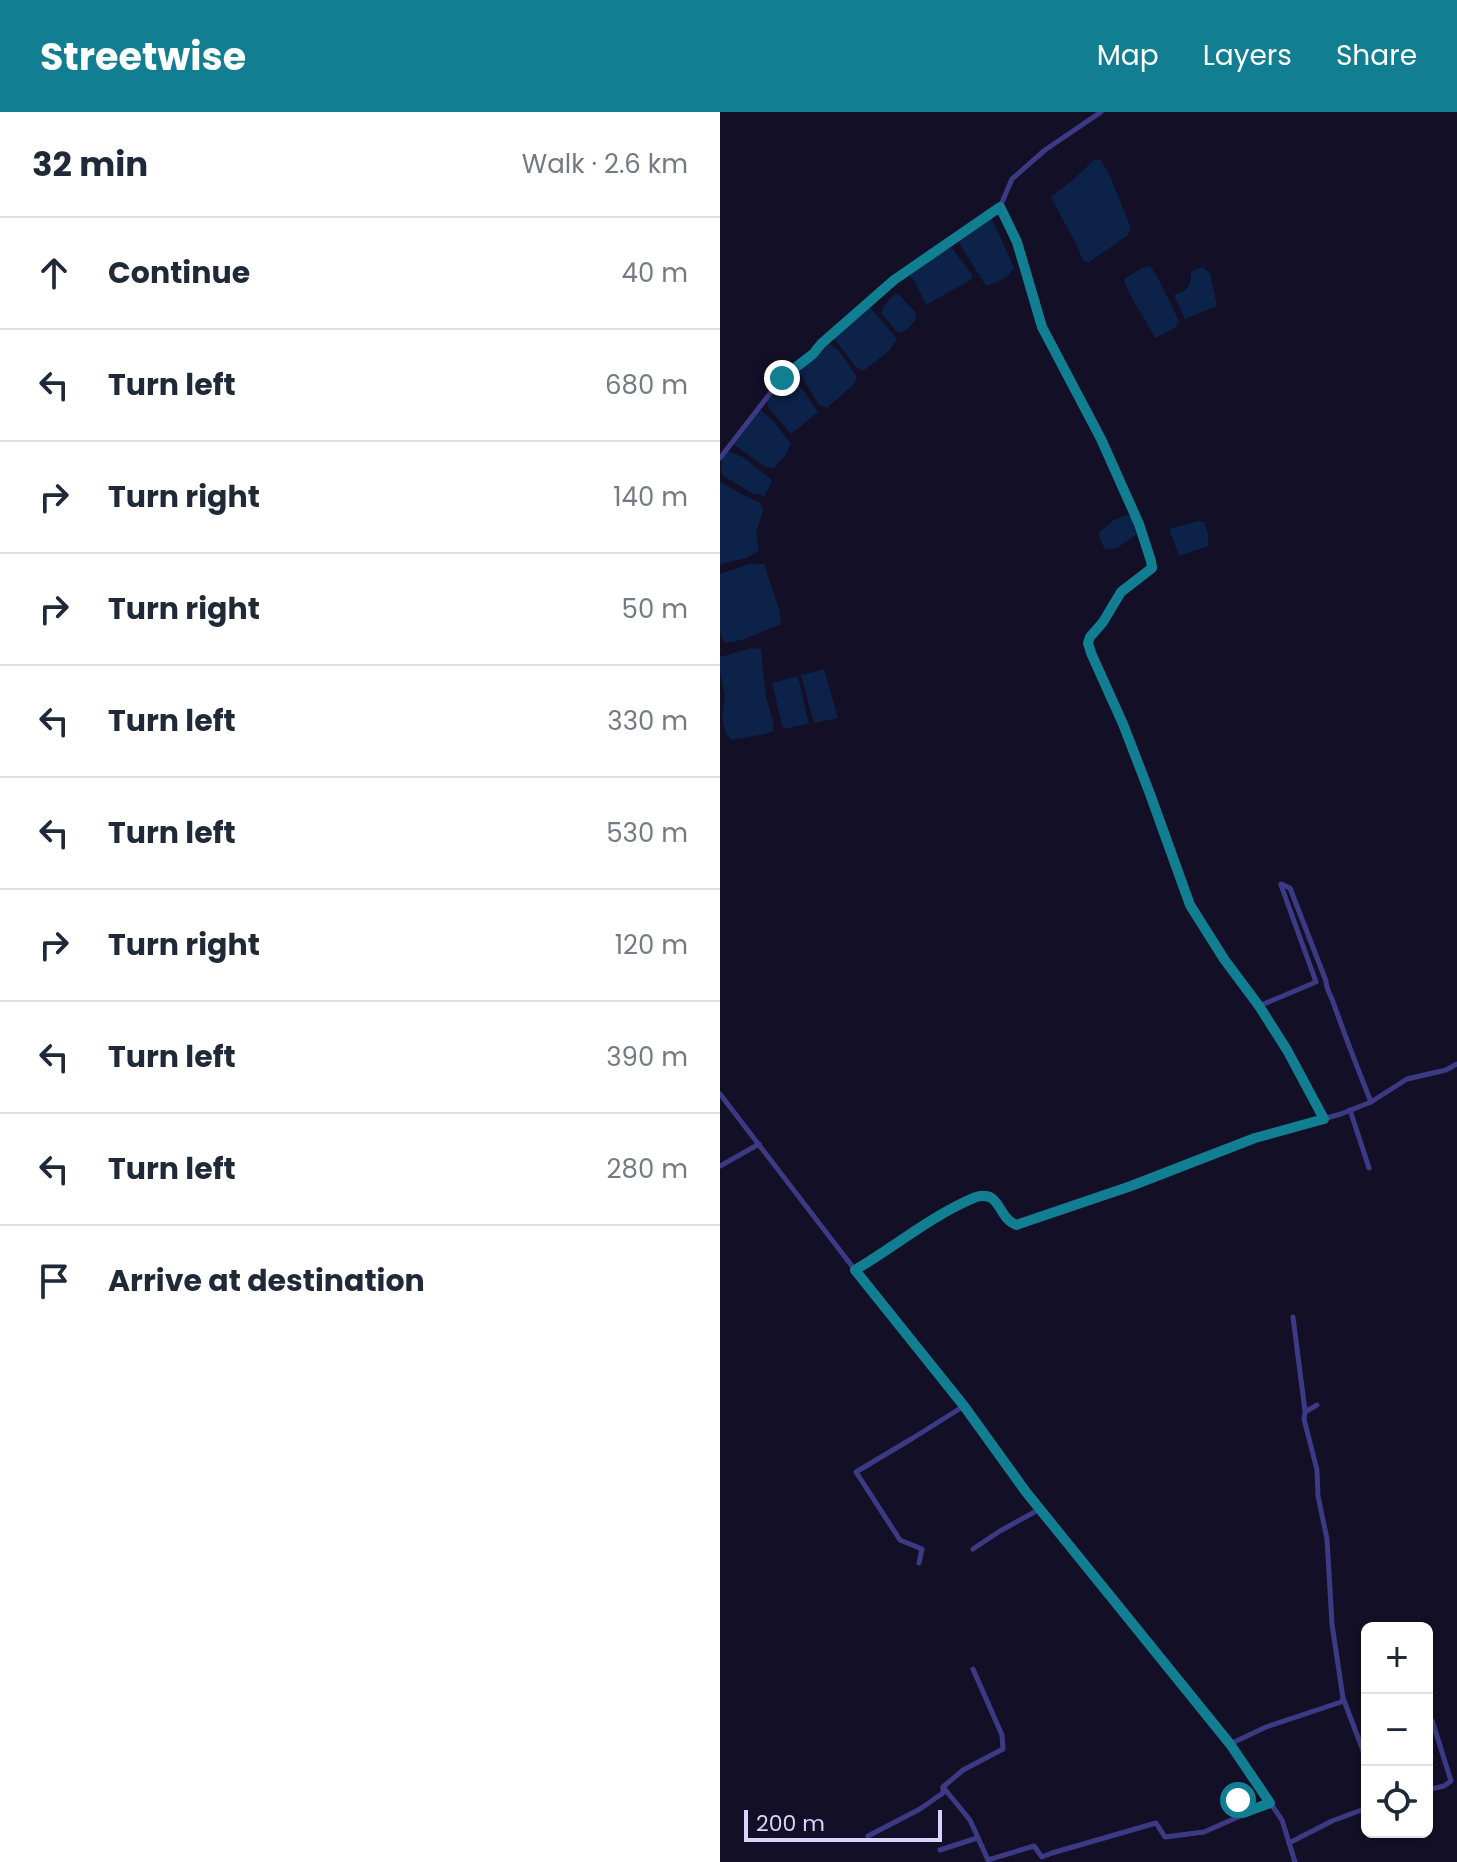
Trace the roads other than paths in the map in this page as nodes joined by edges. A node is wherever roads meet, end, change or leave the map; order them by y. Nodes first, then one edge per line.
1 (1101, 112) edge
2 (1093, 115) edge
3 (1000, 207) junction
4 (720, 458) edge
5 (1259, 1006) junction
6 (1457, 1064) edge
7 (720, 1094) edge
8 (1371, 1102) junction
9 (1350, 1110) junction
10 (1324, 1119) junction
11 (759, 1144) junction
12 (720, 1166) edge
13 (1369, 1168) dead end
14 (855, 1270) junction
15 (1293, 1317) dead end
16 (1317, 1405) dead end
17 (964, 1406) junction
18 (1305, 1412) junction
19 (1040, 1509) junction
20 (973, 1549) dead end
21 (919, 1563) dead end
22 (973, 1669) dead end
23 (1343, 1698) junction
24 (1433, 1723) edge
25 (1230, 1744) junction
26 (1361, 1745) edge
27 (943, 1787) junction
28 (1433, 1789) edge
29 (1238, 1800) dead end
30 (1270, 1803) junction
31 (1361, 1810) edge
32 (1243, 1813) junction
33 (868, 1836) dead end
34 (977, 1838) junction
35 (1289, 1843) junction
36 (940, 1850) dead end
37 (1295, 1862) edge

1 - 2 street
2 - 3 street
3 - 4 street
3 - 5 street
5 - 8 street
5 - 10 street
6 - 8 street
7 - 11 street
8 - 9 street
9 - 10 street
9 - 13 street
10 - 14 street
11 - 12 street
11 - 14 street
14 - 17 street
15 - 18 street
16 - 18 street
17 - 19 street
17 - 21 street
18 - 23 street
19 - 20 street
19 - 25 street
22 - 27 street
23 - 25 street
23 - 26 street
24 - 28 street
25 - 30 street
27 - 33 street
27 - 34 street
29 - 32 street
30 - 32 street
30 - 35 street
31 - 35 street
32 - 34 street
34 - 36 street
35 - 37 street

